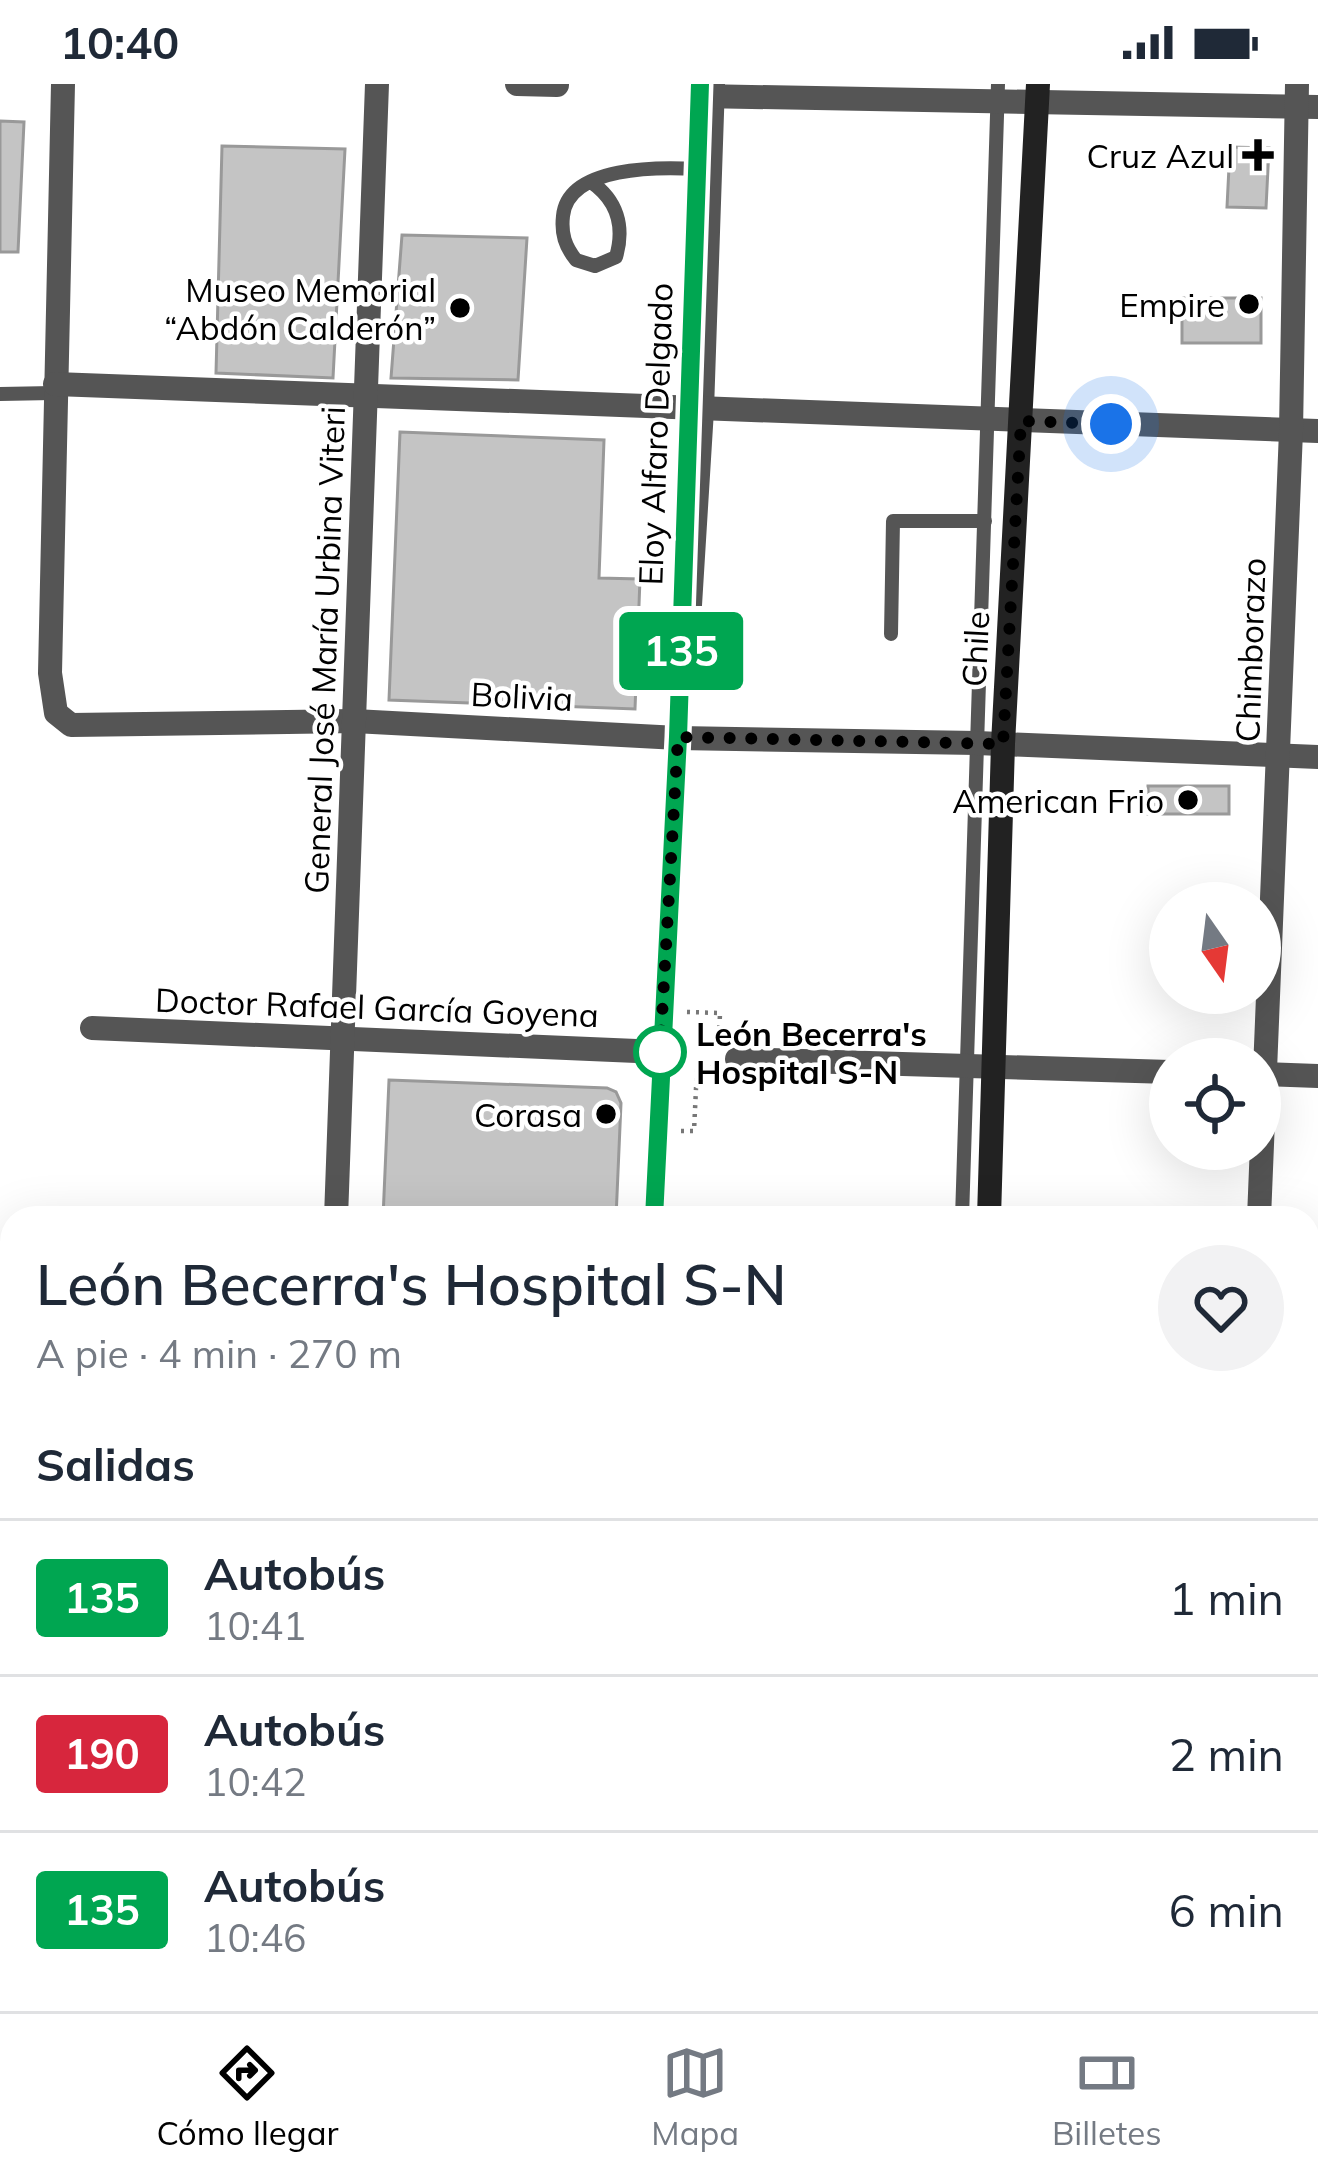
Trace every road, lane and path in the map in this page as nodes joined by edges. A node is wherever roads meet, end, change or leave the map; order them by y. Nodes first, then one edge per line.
1 (63, 84) edge
2 (377, 84) edge
3 (518, 84) edge
4 (556, 85) edge
5 (709, 90) edge
6 (998, 92) edge
7 (1037, 92) edge
8 (1304, 99) edge
9 (697, 170) junction
10 (591, 182) junction
11 (54, 389) junction
12 (0, 394) edge
13 (366, 395) junction
14 (698, 410) junction
15 (988, 419) junction
16 (1021, 421) junction
17 (1291, 430) junction
18 (1318, 431) edge
19 (985, 521) junction
20 (891, 634) dead end
21 (354, 721) junction
22 (683, 737) junction
23 (977, 743) junction
24 (1003, 744) junction
25 (1280, 755) junction
26 (1318, 757) edge
27 (675, 1011) junction
28 (92, 1028) dead end
29 (1264, 1038) edge
30 (342, 1039) junction
31 (660, 1052) junction
32 (737, 1059) dead end
33 (967, 1066) junction
34 (994, 1067) junction
35 (1149, 1071) edge
36 (1281, 1075) edge
37 (1318, 1076) edge
38 (670, 1130) junction
39 (1260, 1170) edge
40 (336, 1206) edge
41 (654, 1206) edge
42 (667, 1206) edge
43 (962, 1206) edge
44 (989, 1206) edge
45 (1259, 1206) edge

1 - 11 street
2 - 13 street, General José María Urbina Viteri
3 - 4 street
5 - 6 street
5 - 9 main road, Eloy Alfaro Delgado
5 - 14 lane, Eloy Alfaro Delgado
6 - 7 street
6 - 15 lane, Chile
7 - 8 street
7 - 16 main road, Chile
8 - 17 street, Chimborazo
9 - 10 lane
9 - 14 main road, Eloy Alfaro Delgado
10 - 10 lane
11 - 12 lane
11 - 13 street
11 - 21 street, Bolivia
13 - 14 street
13 - 21 street, General José María Urbina Viteri
14 - 15 street
14 - 22 main road, Eloy Alfaro Delgado
15 - 16 street
15 - 19 lane, Chile
16 - 17 street
16 - 24 main road, Chile
17 - 18 street
17 - 25 street, Chimborazo
19 - 20 lane
19 - 23 lane, Chile
21 - 22 street, Bolivia
21 - 30 street, General José María Urbina Viteri
22 - 23 street, Bolivia
22 - 27 lane, Eloy Alfaro Delgado
22 - 31 main road, Eloy Alfaro Delgado
23 - 24 street, Bolivia
23 - 33 lane, Chile
24 - 25 street, Bolivia
24 - 34 main road, Chile
25 - 26 street, Bolivia
25 - 29 street, Chimborazo
27 - 38 lane, Eloy Alfaro Delgado
27 - 38 path
28 - 30 street, Doctor Rafael García Goyena
30 - 31 street, Doctor Rafael García Goyena
30 - 40 street, General José María Urbina Viteri
31 - 41 main road, Eloy Alfaro Delgado
32 - 33 street
33 - 34 street
33 - 43 lane, Chile
34 - 35 street
34 - 44 main road, Chile
36 - 37 street
38 - 42 lane, Eloy Alfaro Delgado
39 - 45 street, Chimborazo

